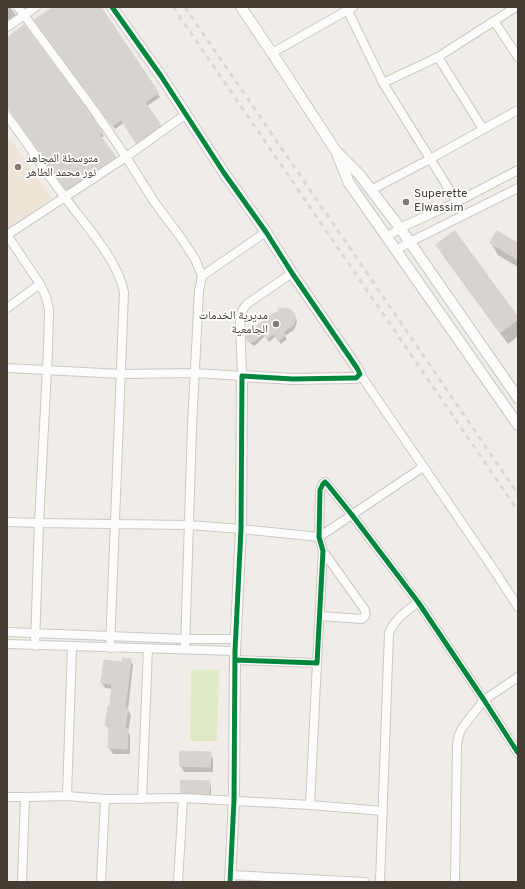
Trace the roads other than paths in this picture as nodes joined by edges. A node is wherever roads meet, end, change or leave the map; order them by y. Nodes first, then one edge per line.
1 (18, 7) edge
2 (36, 7) edge
3 (112, 7) edge
4 (241, 7) edge
5 (516, 7) edge
6 (349, 8) edge
7 (24, 15) junction
8 (494, 21) junction
9 (7, 27) edge
10 (272, 53) junction
11 (438, 57) junction
12 (518, 57) edge
13 (383, 83) junction
14 (518, 110) edge
15 (186, 114) junction
16 (7, 116) edge
17 (483, 129) junction
18 (336, 151) junction
19 (126, 156) junction
20 (430, 159) junction
21 (518, 170) edge
22 (518, 188) edge
23 (372, 190) junction
24 (64, 196) junction
25 (457, 202) junction
26 (400, 228) junction
27 (266, 232) junction
28 (7, 235) edge
29 (387, 237) junction
30 (410, 242) junction
31 (396, 250) junction
32 (292, 273) junction
33 (202, 276) junction
34 (40, 284) junction
35 (7, 308) edge
36 (7, 368) edge
37 (47, 370) junction
38 (195, 373) junction
39 (121, 374) junction
40 (360, 374) junction
41 (242, 376) junction
42 (518, 398) edge
43 (518, 425) edge
44 (423, 467) junction
45 (352, 515) junction
46 (7, 522) edge
47 (39, 523) junction
48 (114, 524) junction
49 (189, 525) junction
50 (241, 529) junction
51 (319, 537) junction
52 (323, 551) junction
53 (418, 602) junction
54 (518, 607) edge
55 (320, 616) junction
56 (7, 632) edge
57 (36, 632) junction
58 (110, 636) junction
59 (185, 639) junction
60 (236, 639) junction
61 (7, 644) edge
62 (35, 646) junction
63 (72, 647) junction
64 (110, 648) junction
65 (148, 649) junction
66 (185, 649) junction
67 (235, 655) junction
68 (317, 663) junction
69 (518, 677) edge
70 (484, 700) junction
71 (518, 753) edge
72 (67, 796) junction
73 (7, 797) edge
74 (25, 797) junction
75 (183, 798) junction
76 (105, 799) junction
77 (142, 799) junction
78 (234, 800) junction
79 (310, 805) junction
80 (383, 811) junction
81 (231, 878) edge
82 (22, 882) edge
83 (102, 882) edge
84 (178, 882) edge
85 (365, 882) edge
86 (380, 882) edge
87 (456, 882) edge

1 - 7 street
2 - 7 street
3 - 15 street
4 - 10 street
5 - 8 street
6 - 10 street
6 - 13 street
7 - 9 street
7 - 19 street
8 - 11 street
8 - 12 street
10 - 18 street
11 - 13 street
11 - 17 street
13 - 20 street
14 - 17 street
15 - 19 street
15 - 27 street
16 - 24 street
17 - 20 street
18 - 23 street
18 - 29 street
19 - 24 street
19 - 33 street
20 - 23 street
20 - 25 street
21 - 25 street
22 - 30 street
23 - 26 street
24 - 28 street
24 - 39 street
25 - 26 street
26 - 29 street
26 - 30 street
27 - 32 street
27 - 33 street
28 - 34 street
29 - 31 street
30 - 31 street
30 - 42 street
31 - 43 street
32 - 40 street
32 - 41 street
33 - 38 street
34 - 35 street
34 - 37 street
36 - 37 street
37 - 39 street
37 - 47 street
38 - 39 street
38 - 41 street
38 - 49 street
39 - 48 street
40 - 41 street
40 - 44 street
41 - 50 street
44 - 45 street
44 - 54 street
45 - 51 street
45 - 51 street
45 - 53 street
46 - 47 street
47 - 48 street
47 - 57 street
48 - 49 street
48 - 58 street
49 - 50 street
49 - 59 street
50 - 51 street
50 - 60 street
51 - 52 street
52 - 55 street
52 - 55 street
53 - 70 street
53 - 80 street
55 - 68 street
56 - 57 street
57 - 58 street
57 - 62 street
58 - 59 street
58 - 64 street
59 - 60 street
59 - 66 street
60 - 67 street
61 - 62 street
62 - 63 street
63 - 64 street
63 - 72 street
64 - 65 street
65 - 66 street
65 - 77 street
66 - 67 street
67 - 68 street
67 - 78 street
68 - 79 street
69 - 70 street
70 - 71 street
70 - 87 street
72 - 74 street
72 - 76 street
73 - 74 street
74 - 82 street
75 - 77 street
75 - 78 street
75 - 84 street
76 - 77 street
76 - 83 street
78 - 79 street
78 - 81 street
79 - 80 street
80 - 86 street
81 - 85 street

